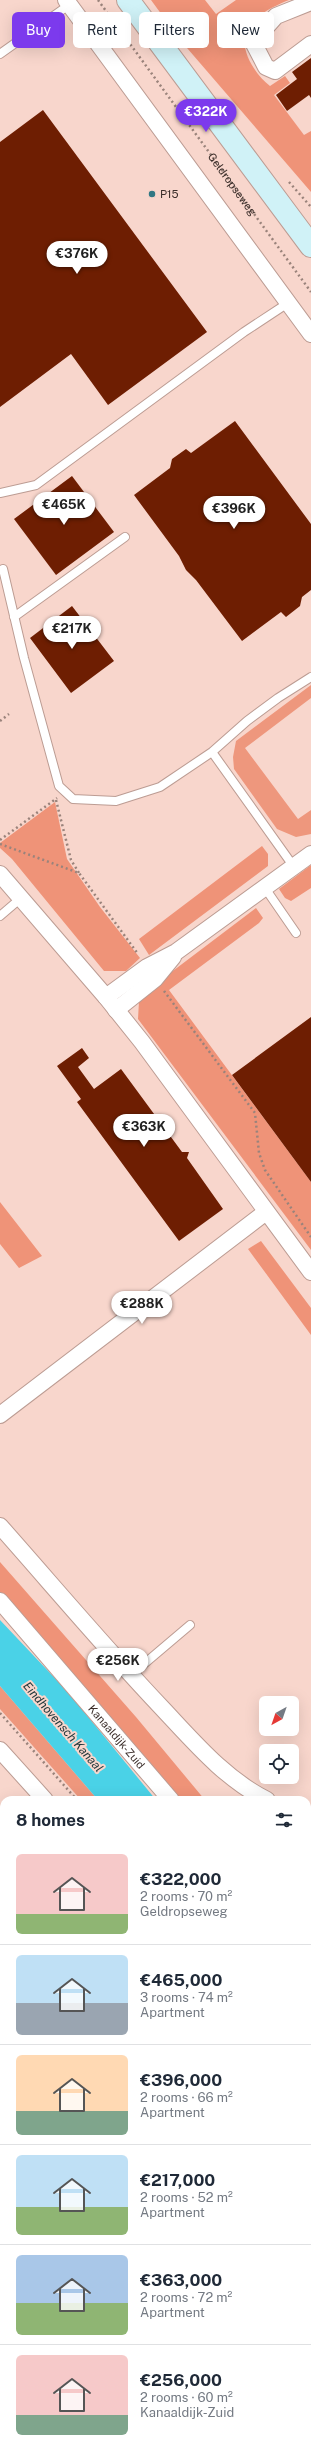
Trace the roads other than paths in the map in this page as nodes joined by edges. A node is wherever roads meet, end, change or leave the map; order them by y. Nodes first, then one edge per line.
1 (128, 0) edge
2 (68, 2) edge
3 (311, 2) edge
4 (311, 44) edge
5 (0, 54) edge
6 (311, 246) edge
7 (288, 303) junction
8 (311, 334) edge
9 (0, 493) edge
10 (125, 537) dead end
11 (3, 569) dead end
12 (14, 617) junction
13 (311, 677) edge
14 (212, 752) junction
15 (311, 854) edge
16 (294, 867) junction
17 (0, 874) edge
18 (265, 888) junction
19 (21, 898) junction
20 (0, 916) edge
21 (296, 932) dead end
22 (111, 1003) junction
23 (266, 1212) junction
24 (311, 1272) edge
25 (0, 1415) edge
26 (0, 1526) edge
27 (0, 1601) edge
28 (190, 1626) dead end
29 (131, 1675) junction
30 (0, 1750) edge
31 (41, 1796) edge
32 (168, 1796) edge
33 (260, 1796) edge

1 - 6 main road
2 - 5 lane
2 - 7 street
3 - 4 street
7 - 8 street
7 - 9 lane
10 - 12 lane
11 - 12 lane
12 - 14 lane
13 - 14 lane
14 - 16 lane
15 - 16 street
16 - 18 street
17 - 19 street
18 - 21 lane
18 - 22 street
19 - 20 lane
19 - 22 street
22 - 23 street
23 - 24 street
23 - 25 street
26 - 29 street
27 - 32 street, Kanaaldijk-Zuid
28 - 29 lane
29 - 33 street
30 - 31 street

